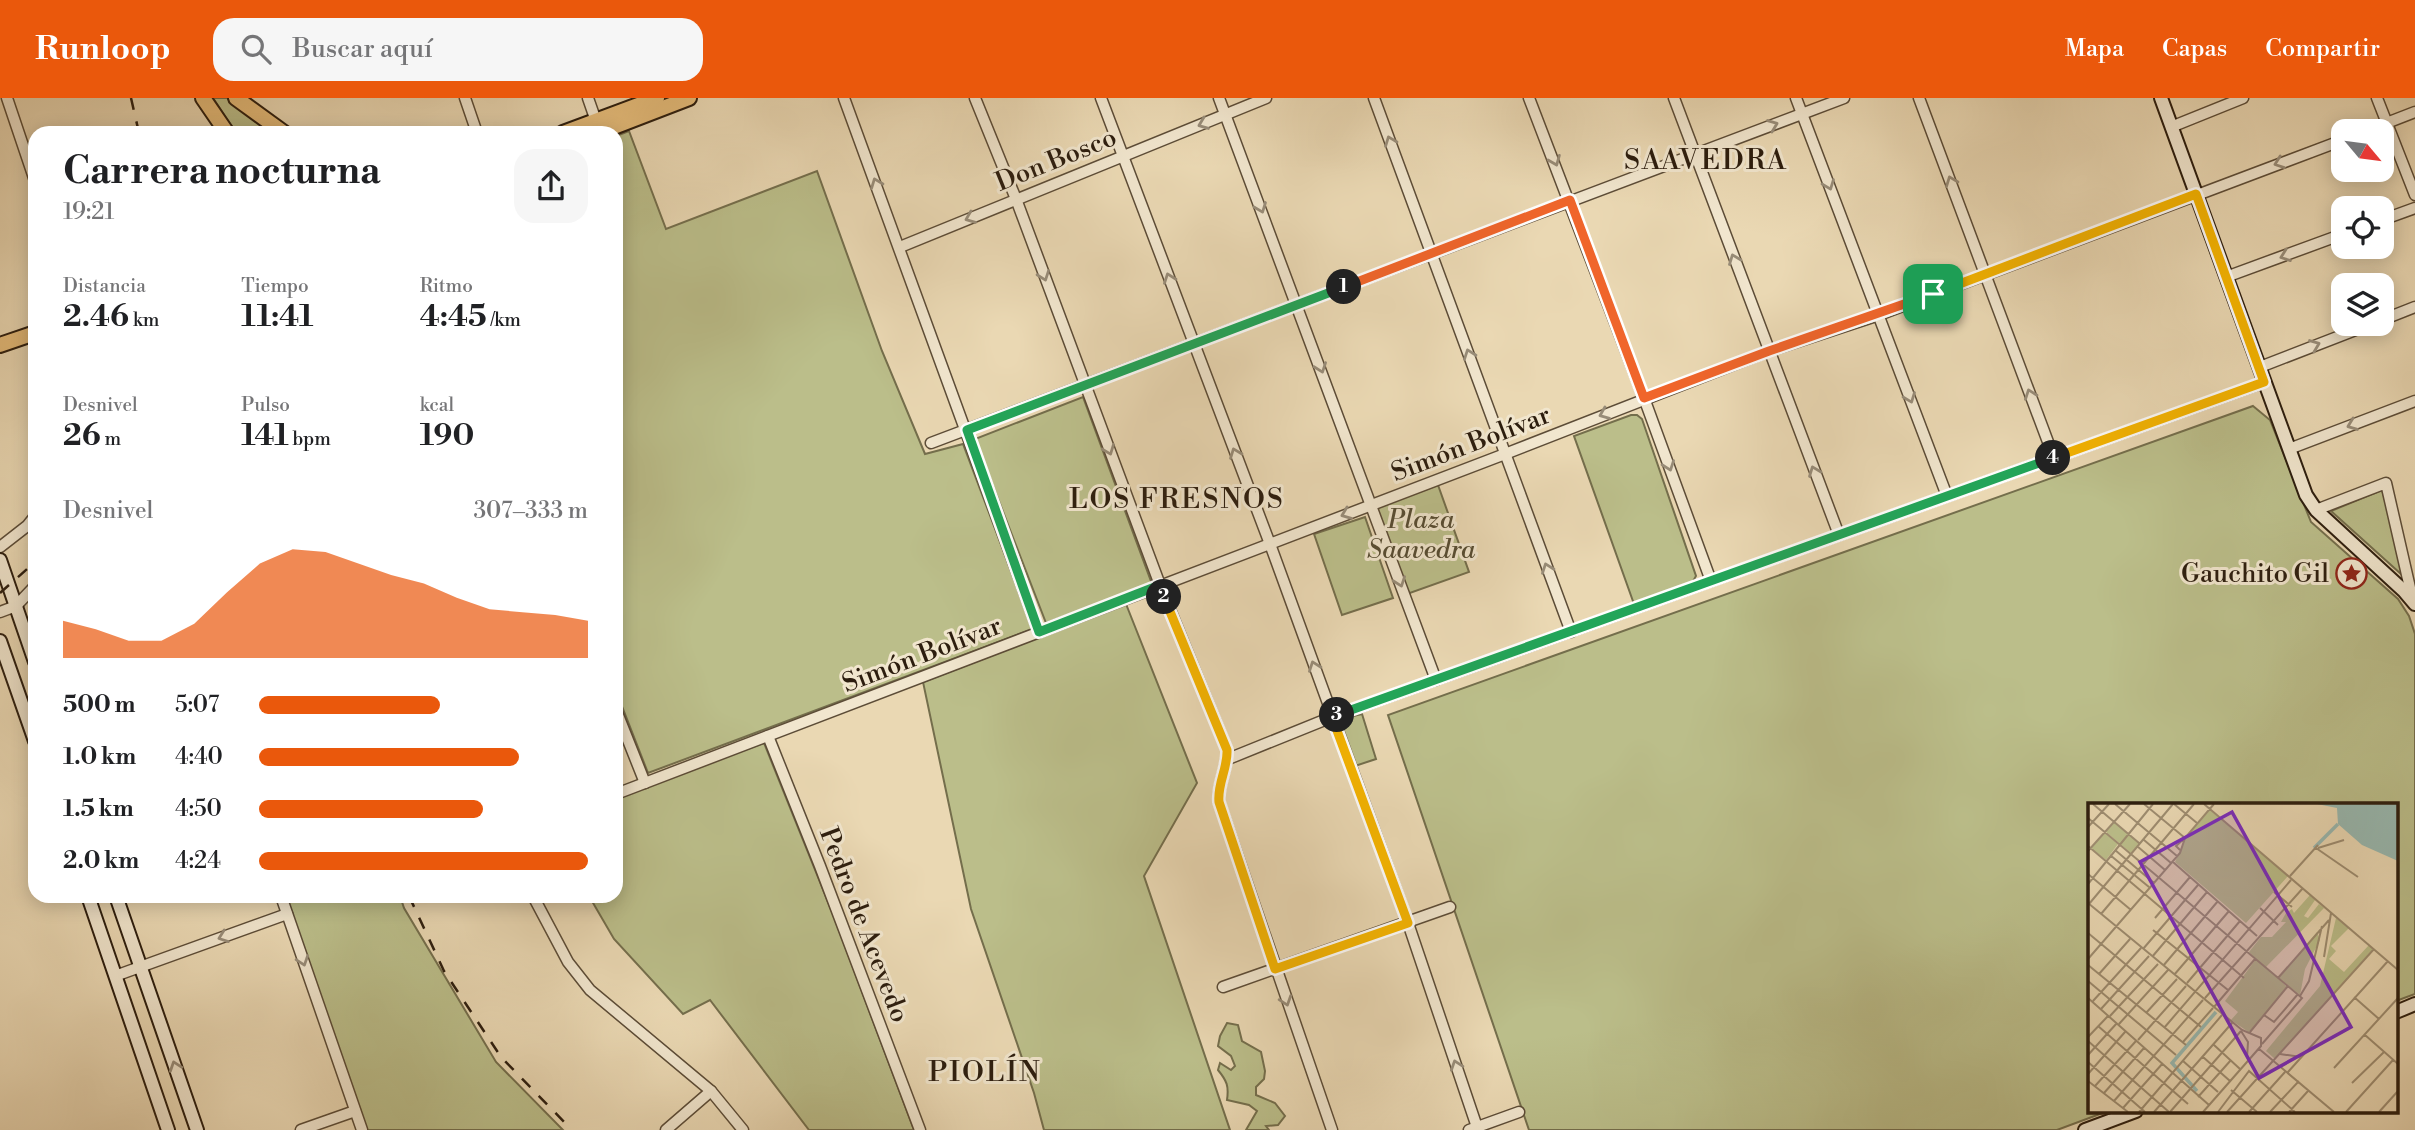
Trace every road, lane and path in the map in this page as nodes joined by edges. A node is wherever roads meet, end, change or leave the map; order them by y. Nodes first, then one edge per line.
1 (7, 98) edge
2 (203, 98) edge
3 (236, 98) edge
4 (465, 98) edge
5 (588, 98) edge
6 (657, 98) edge
7 (689, 98) edge
8 (844, 98) edge
9 (975, 98) edge
10 (1101, 98) edge
11 (1219, 98) edge
12 (1266, 98) edge
13 (1374, 98) edge
14 (1529, 98) edge
15 (1674, 98) edge
16 (1796, 98) edge
17 (1844, 98) edge
18 (1919, 98) edge
19 (2161, 98) edge
20 (2243, 98) edge
21 (2377, 98) edge
22 (2415, 112) edge
23 (1802, 114) junction
24 (1226, 115) junction
25 (2384, 119) edge
26 (2394, 121) edge
27 (222, 126) edge
28 (274, 126) edge
29 (475, 126) edge
30 (597, 126) edge
31 (599, 126) edge
32 (600, 126) edge
33 (2171, 127) junction
34 (2331, 144) edge
35 (2394, 144) edge
36 (1695, 154) junction
37 (1123, 155) junction
38 (28, 160) edge
39 (2196, 194) junction
40 (2415, 195) edge
41 (1016, 199) junction
42 (1570, 200) junction
43 (2415, 208) edge
44 (2394, 216) edge
45 (2331, 239) edge
46 (900, 247) junction
47 (1432, 254) junction
48 (1987, 273) junction
49 (2226, 278) junction
50 (1297, 304) junction
51 (2415, 307) edge
52 (1878, 314) junction
53 (2394, 315) edge
54 (28, 335) edge
55 (2340, 336) edge
56 (1193, 342) junction
57 (0, 345) edge
58 (1769, 351) junction
59 (2260, 367) junction
60 (2264, 382) junction
61 (1085, 386) junction
62 (1644, 398) junction
63 (2415, 401) edge
64 (967, 430) junction
65 (931, 443) dead end
66 (2289, 449) junction
67 (1505, 454) junction
68 (2054, 458) junction
69 (1947, 496) junction
70 (1371, 504) junction
71 (2316, 510) junction
72 (28, 525) edge
73 (1839, 535) junction
74 (1270, 544) junction
75 (0, 547) edge
76 (0, 560) edge
77 (1710, 581) junction
78 (1160, 585) junction
79 (28, 593) edge
80 (2414, 602) edge
81 (16, 606) junction
82 (0, 612) edge
83 (1039, 632) junction
84 (1571, 632) junction
85 (28, 641) edge
86 (0, 642) edge
87 (1436, 680) junction
88 (1332, 717) junction
89 (28, 721) edge
90 (623, 728) edge
91 (768, 736) junction
92 (1227, 759) junction
93 (645, 783) junction
94 (623, 791) edge
95 (90, 903) edge
96 (118, 903) edge
97 (283, 903) edge
98 (537, 903) edge
99 (1450, 908) dead end
100 (287, 914) junction
101 (1408, 923) junction
102 (141, 967) junction
103 (1275, 969) junction
104 (116, 976) junction
105 (1223, 987) dead end
106 (2415, 1004) edge
107 (2398, 1011) edge
108 (711, 1091) junction
109 (355, 1111) junction
110 (1519, 1112) dead end
111 (2133, 1112) edge
112 (1475, 1129) edge
113 (167, 1130) edge
114 (197, 1130) edge
115 (301, 1130) edge
116 (362, 1130) edge
117 (666, 1130) edge
118 (743, 1130) edge
119 (920, 1130) edge
120 (1332, 1130) edge
121 (2085, 1130) edge

1 - 38 street
2 - 27 main road
3 - 28 main road
4 - 29 street
5 - 30 street
6 - 31 main road
7 - 32 main road
46 -> 8 street
9 - 41 street
10 - 37 street
11 - 24 street
12 - 24 street, Don Bosco
47 -> 13 street
14 -> 42 street
15 - 36 street
16 - 23 street
17 - 23 street
48 -> 18 street
19 - 33 main road
20 - 33 street
21 - 25 street
22 - 26 street
36 -> 23 street
23 -> 52 street
24 -> 37 street, Don Bosco
24 -> 50 street
33 - 39 main road
34 -> 39 street, Simón Bolívar
35 - 40 street
36 - 42 street
58 -> 36 street
37 - 41 street, Don Bosco
56 -> 37 street
39 - 48 street, Simón Bolívar
39 - 49 main road
41 -> 46 street, Don Bosco
41 -> 61 street
42 - 47 street
42 - 62 street
43 - 44 street
45 -> 49 street
46 - 64 street
47 - 50 street
67 -> 47 street
48 - 52 street, Simón Bolívar
68 -> 48 street
49 - 59 main road
50 - 56 street
50 -> 70 street
51 - 53 street
52 - 58 street, Simón Bolívar
52 -> 69 street
54 - 57 main road
59 -> 55 street
56 - 61 street
74 -> 56 street
58 - 62 street, Simón Bolívar
73 -> 58 street
59 - 60 main road
60 - 66 main road
60 - 68 street
61 - 64 street
61 -> 78 street
62 -> 67 street, Simón Bolívar
62 -> 77 street
63 -> 66 street
64 - 65 street
64 - 83 street
66 - 71 main road
67 - 70 street, Simón Bolívar
84 -> 67 street
68 - 69 street
69 - 73 street
70 -> 74 street, Simón Bolívar
70 -> 87 street
71 - 80 main road
71 - 80 street
72 - 75 street
73 - 77 street
74 - 78 street, Simón Bolívar
88 -> 74 street
76 - 81 main road
77 - 84 street
78 - 83 street, Simón Bolívar
78 - 92 street
79 - 81 street
81 - 82 street
81 - 85 main road
83 - 91 street, Simón Bolívar
84 - 87 street
86 - 89 main road
87 - 88 street
88 - 92 street
88 - 101 street
90 - 93 street
91 - 93 street, Simón Bolívar
91 - 119 street, Pedro de Acevedo
92 - 103 street
93 - 94 street, Simón Bolívar
95 - 104 main road
96 - 102 main road
97 - 100 street
98 - 108 street
99 - 101 street
100 -> 102 street
100 -> 109 street
101 - 103 street
112 -> 101 street
102 - 104 street
114 -> 102 main road
103 - 105 street
103 -> 120 street
104 - 113 main road
106 - 107 main road
108 - 117 street
108 - 118 street
109 - 115 street
109 - 116 street
110 - 112 street
111 - 121 main road

